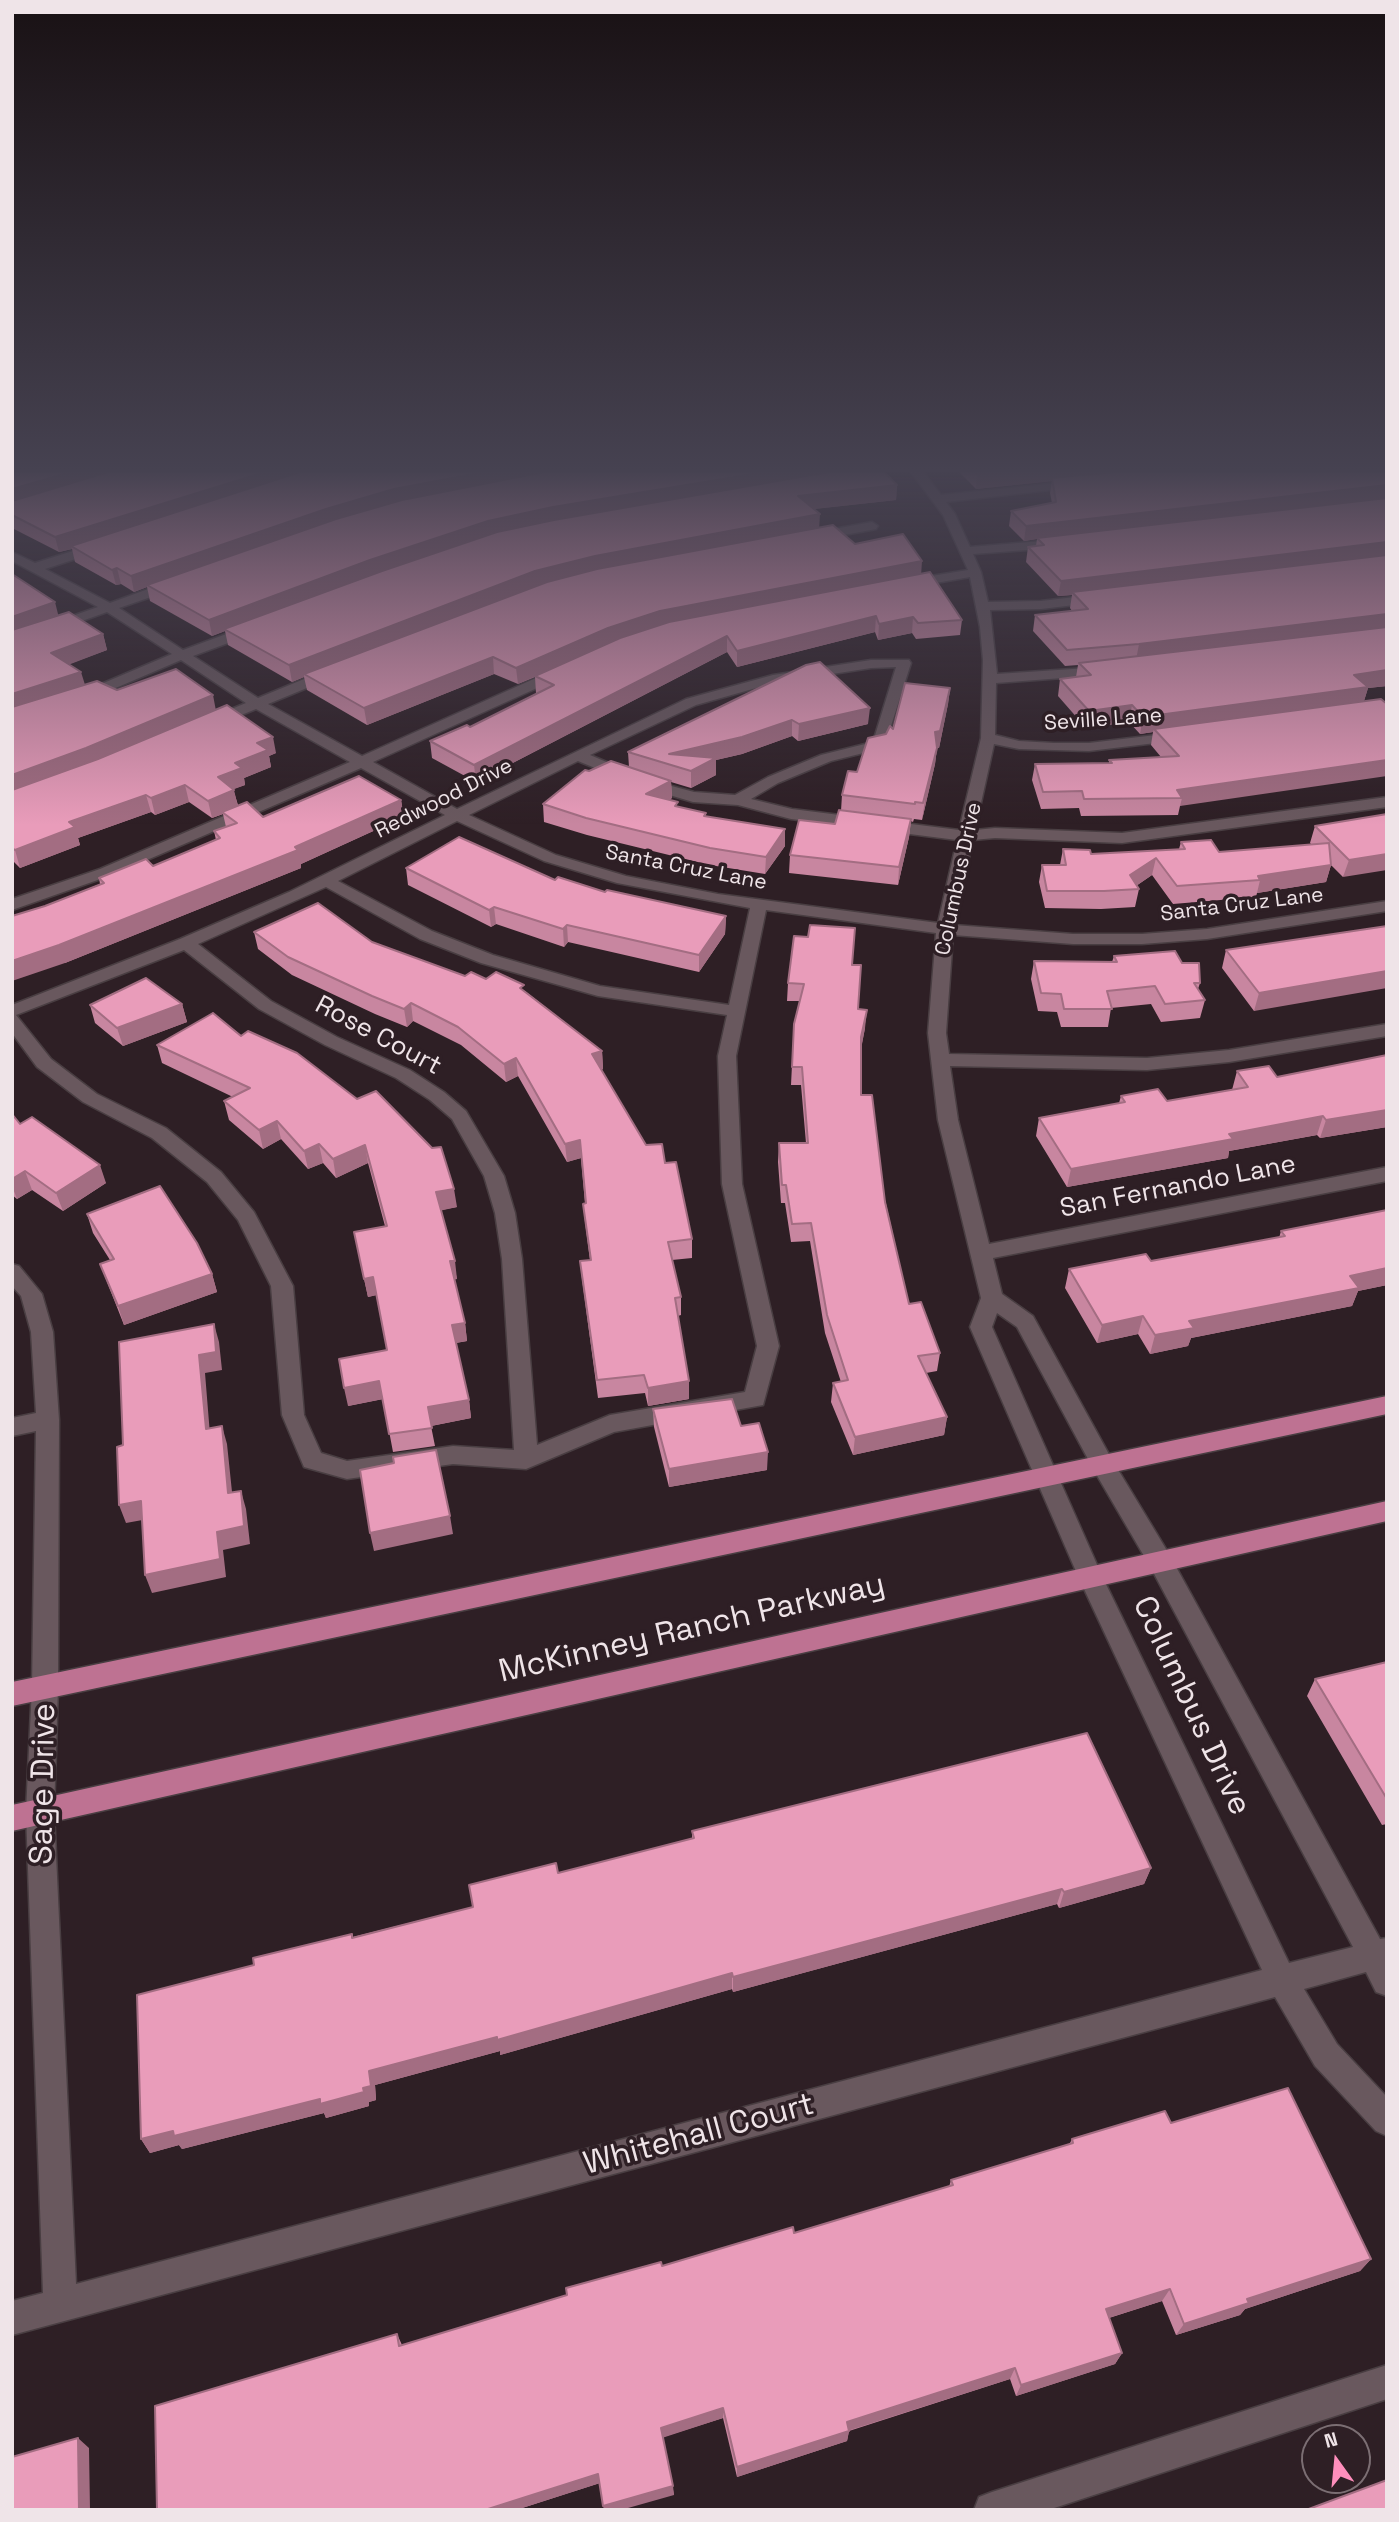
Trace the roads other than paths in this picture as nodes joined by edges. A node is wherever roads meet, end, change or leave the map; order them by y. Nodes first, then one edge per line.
1 (72, 590) edge
2 (158, 590) edge
3 (979, 590) edge
4 (1110, 597) edge
5 (983, 606) junction
6 (108, 607) junction
7 (269, 623) edge
8 (12, 642) edge
9 (182, 655) junction
10 (579, 664) edge
11 (346, 667) edge
12 (1124, 669) edge
13 (990, 679) junction
14 (77, 699) edge
15 (256, 703) junction
16 (193, 730) edge
17 (1195, 734) edge
18 (988, 738) junction
19 (578, 756) junction
20 (363, 762) junction
21 (737, 800) junction
22 (1387, 802) edge
23 (457, 815) junction
24 (967, 836) junction
25 (327, 881) junction
26 (759, 904) junction
27 (12, 905) edge
28 (1387, 906) edge
29 (945, 929) junction
30 (186, 943) junction
31 (12, 1011) edge
32 (736, 1011) junction
33 (12, 1020) edge
34 (1387, 1030) edge
35 (940, 1060) junction
36 (1387, 1174) edge
37 (979, 1253) junction
38 (12, 1271) edge
39 (992, 1298) junction
40 (1387, 1405) edge
41 (48, 1420) junction
42 (12, 1427) edge
43 (526, 1460) junction
44 (1103, 1465) junction
45 (1046, 1477) junction
46 (1387, 1511) edge
47 (1160, 1561) junction
48 (1090, 1576) junction
49 (45, 1687) junction
50 (12, 1694) edge
51 (26, 1815) edge
52 (1382, 1963) edge
53 (1282, 1980) junction
54 (1387, 2120) edge
55 (61, 2305) junction
56 (12, 2318) edge
57 (1387, 2382) edge
58 (992, 2510) edge

1 - 6 street, Santa Cruz Lane
2 - 6 street
3 - 5 street, Columbus Drive
4 - 5 street
5 - 13 street, Columbus Drive
6 - 8 street
6 - 9 street, Santa Cruz Lane
7 - 9 street
9 - 14 street
9 - 15 street, Santa Cruz Lane
10 - 20 street
11 - 15 street
12 - 13 street
13 - 18 street, Columbus Drive
15 - 16 street
15 - 20 street, Santa Cruz Lane
17 - 18 street, Seville Lane
18 - 24 street, Columbus Drive
19 - 21 street
19 - 21 street, Redwood Drive
19 - 23 street, Redwood Drive
20 - 23 street, Santa Cruz Lane
20 - 27 street
21 - 24 street
22 - 24 street
23 - 25 street, Redwood Drive
23 - 26 street, Santa Cruz Lane
24 - 29 street, Columbus Drive
25 - 30 street, Redwood Drive
25 - 32 street
26 - 29 street, Santa Cruz Lane
26 - 32 street
28 - 29 street, Santa Cruz Lane
29 - 35 street, Columbus Drive
30 - 31 street, Redwood Drive
30 - 43 street, Rose Court
32 - 43 street
33 - 43 street
34 - 35 street
35 - 37 street, Columbus Drive
36 - 37 street, San Fernando Lane
37 - 39 street, Columbus Drive
38 - 41 street, Sage Drive
39 - 44 street, Columbus Drive
39 - 45 street, Columbus Drive
40 - 44 main road
41 - 42 street
41 - 49 street, Sage Drive
44 - 45 main road
44 - 47 street, Columbus Drive
45 - 48 street, Columbus Drive
45 - 49 main road
46 - 47 main road, McKinney Ranch Parkway
47 - 48 main road, McKinney Ranch Parkway
47 - 52 street, Columbus Drive
48 - 51 main road, McKinney Ranch Parkway
48 - 53 street, Columbus Drive
49 - 50 main road
49 - 51 street, Sage Drive
51 - 55 street, Sage Drive
52 - 53 street, Whitehall Court
53 - 54 street, Columbus Drive
53 - 55 street, Whitehall Court
55 - 56 street, Whitehall Court
57 - 58 street

